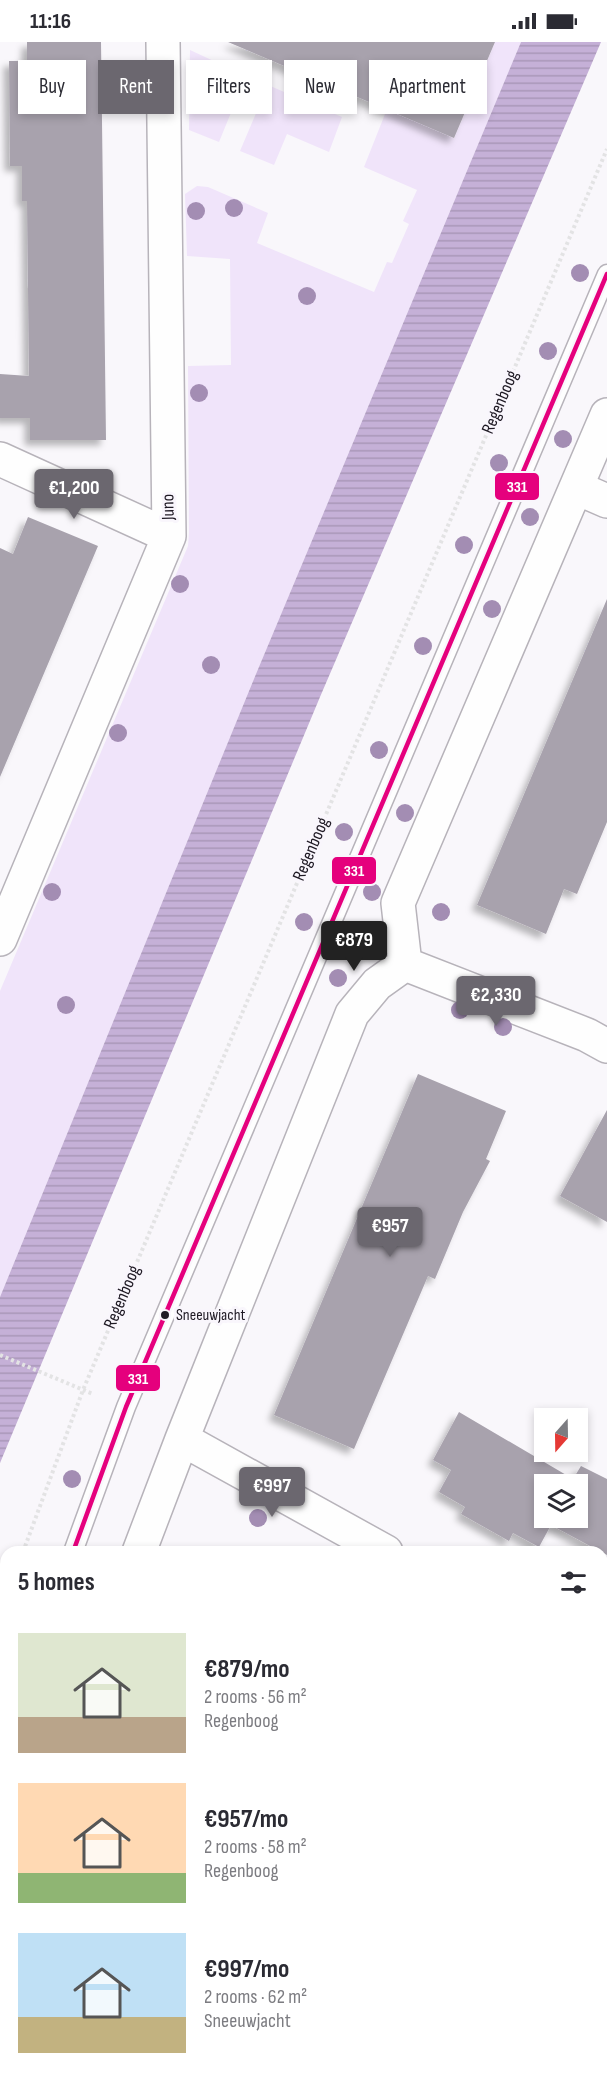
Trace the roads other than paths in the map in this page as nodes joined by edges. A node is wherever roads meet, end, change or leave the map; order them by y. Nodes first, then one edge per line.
1 (163, 42) edge
2 (607, 274) edge
3 (607, 415) edge
4 (0, 459) edge
5 (577, 488) junction
6 (607, 501) edge
7 (169, 536) junction
8 (0, 939) edge
9 (405, 964) junction
10 (607, 1046) edge
11 (182, 1439) junction
12 (75, 1546) edge
13 (141, 1546) edge
14 (375, 1546) edge

1 - 7 street, Juno
2 - 12 lane
3 - 5 street
4 - 7 street
5 - 6 street
5 - 9 street
7 - 8 street, Juno
9 - 10 street
9 - 11 street
11 - 13 street
11 - 14 street

